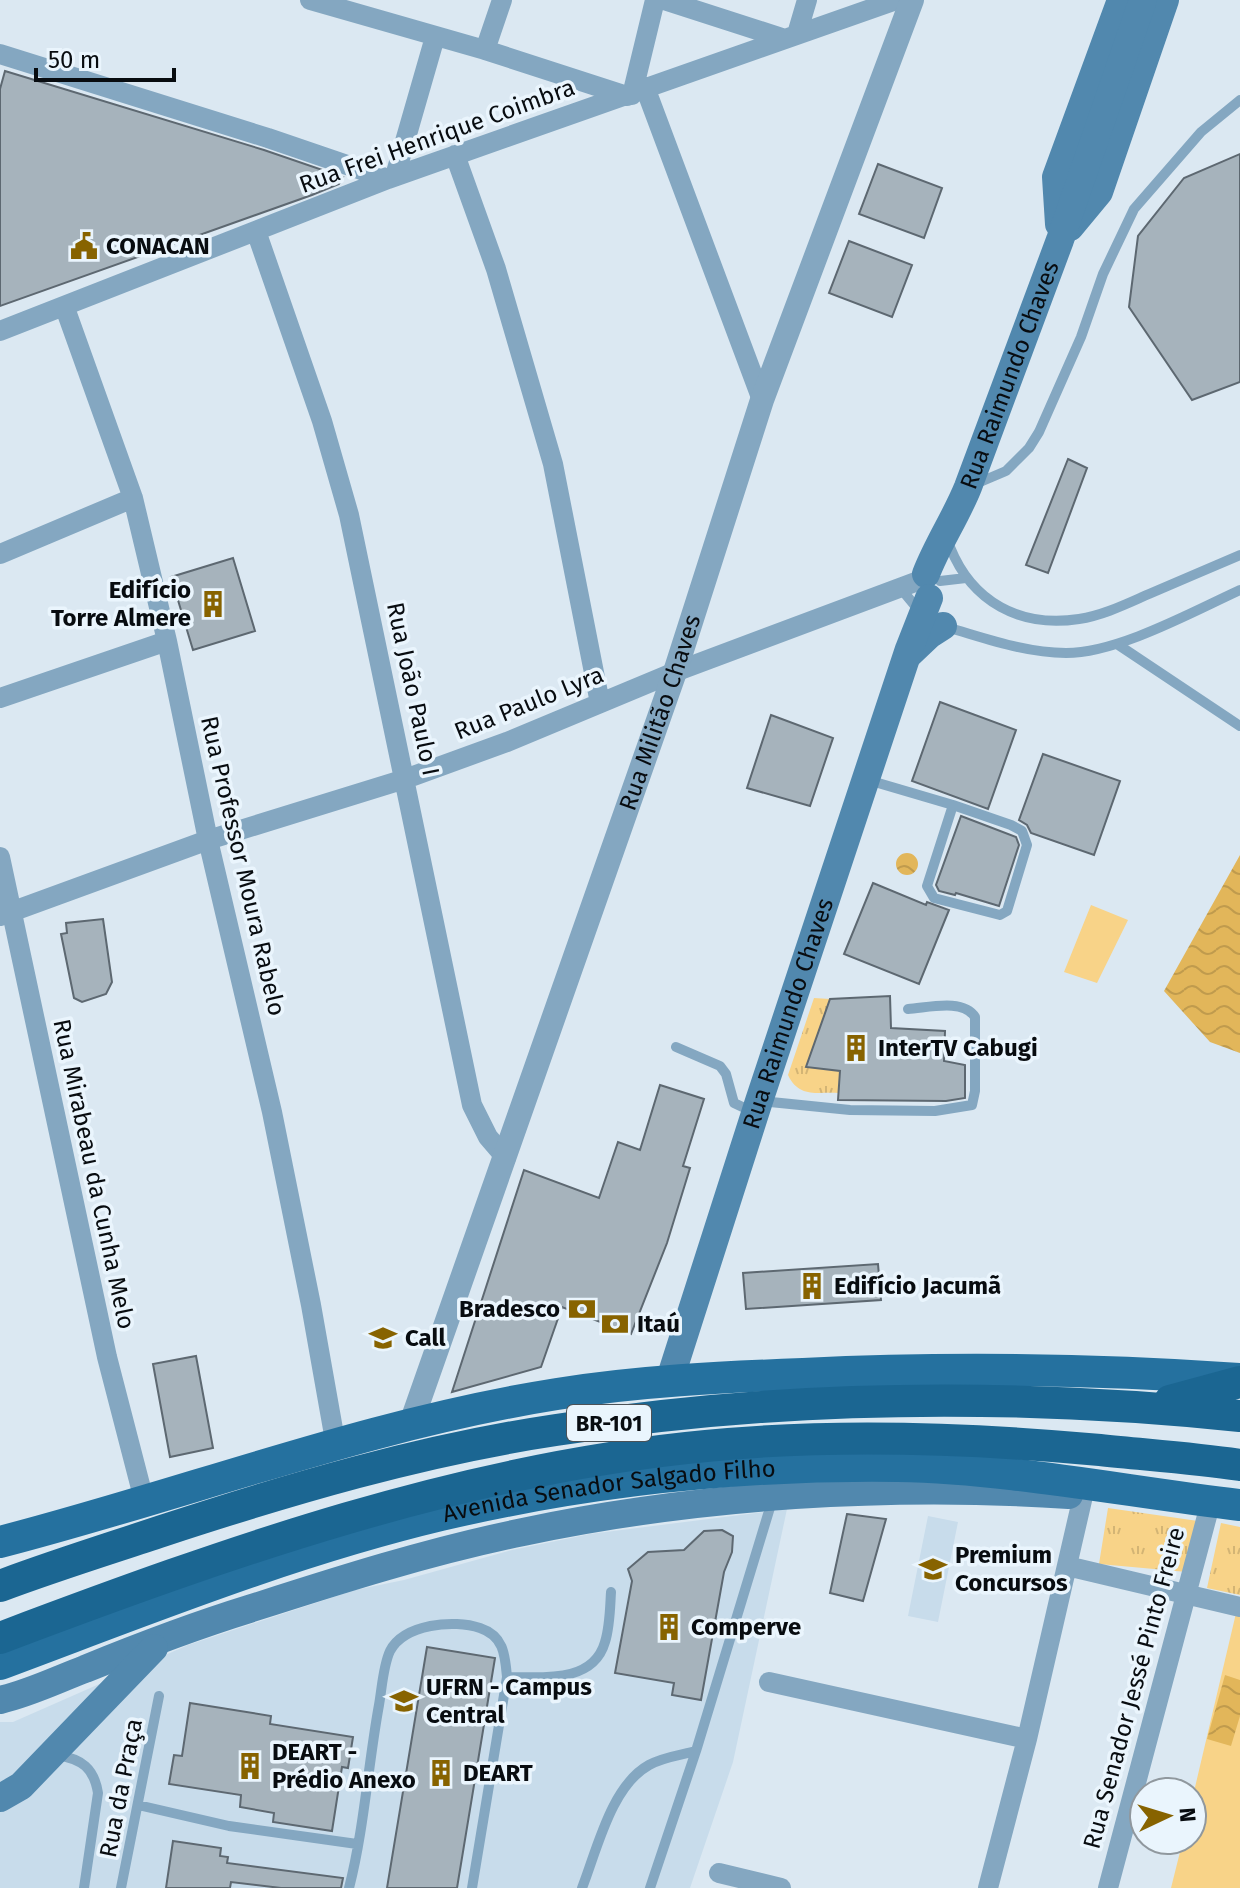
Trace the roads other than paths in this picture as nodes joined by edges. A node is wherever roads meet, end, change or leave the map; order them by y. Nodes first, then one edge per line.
1 (310, 0) edge
2 (502, 0) edge
3 (655, 0) edge
4 (664, 0) edge
5 (807, 0) edge
6 (896, 0) edge
7 (912, 0) edge
8 (1121, 0) edge
9 (1143, 0) edge
10 (1165, 0) edge
11 (435, 37) junction
12 (791, 37) junction
13 (485, 50) junction
14 (0, 54) edge
15 (635, 93) junction
16 (1240, 100) edge
17 (455, 155) junction
18 (392, 178) junction
19 (256, 231) junction
20 (1060, 240) junction
21 (65, 308) junction
22 (0, 331) edge
23 (762, 400) junction
24 (133, 498) junction
25 (963, 499) junction
26 (0, 554) edge
27 (1240, 555) edge
28 (1240, 590) edge
29 (926, 593) junction
30 (167, 641) junction
31 (1117, 644) junction
32 (675, 672) junction
33 (0, 698) edge
34 (600, 703) junction
35 (1240, 726) edge
36 (405, 779) junction
37 (865, 780) junction
38 (953, 805) junction
39 (208, 840) junction
40 (0, 857) edge
41 (5, 914) edge
42 (908, 1009) dead end
43 (676, 1047) dead end
44 (757, 1107) junction
45 (506, 1158) junction
46 (670, 1379) junction
47 (1240, 1381) edge
48 (1147, 1406) junction
49 (1240, 1416) edge
50 (410, 1426) junction
51 (336, 1446) junction
52 (1240, 1465) edge
53 (1085, 1489) junction
54 (773, 1498) junction
55 (144, 1500) junction
56 (1226, 1503) edge
57 (0, 1542) edge
58 (1067, 1566) junction
59 (0, 1586) edge
60 (611, 1592) dead end
61 (1185, 1593) junction
62 (1240, 1607) edge
63 (163, 1639) junction
64 (6, 1649) edge
65 (507, 1677) junction
66 (769, 1682) dead end
67 (159, 1696) dead end
68 (0, 1700) edge
69 (1027, 1739) junction
70 (696, 1751) junction
71 (51, 1754) junction
72 (0, 1798) edge
73 (138, 1805) junction
74 (357, 1844) junction
75 (719, 1873) dead end
76 (84, 1888) edge
77 (121, 1888) edge
78 (349, 1888) edge
79 (472, 1888) edge
80 (582, 1888) edge
81 (650, 1888) edge
82 (781, 1888) edge
83 (988, 1888) edge
84 (1108, 1888) edge

1 - 11 street
2 - 13 street
3 - 15 street
4 - 12 street
5 - 12 street
6 - 12 street, Rua Frei Henrique Coimbra
7 - 23 street, Rua Militão Chaves
8 - 20 main road, Rua Raimundo Chaves
9 - 20 main road, Rua Raimundo Chaves
10 - 20 main road, Rua Raimundo Chaves
11 - 13 street
11 - 18 street
12 - 15 street, Rua Frei Henrique Coimbra
13 - 15 street
14 - 18 street
15 - 17 street, Rua Frei Henrique Coimbra
15 - 23 street
16 - 25 lane
17 - 18 street, Rua Frei Henrique Coimbra
17 - 34 street
18 - 19 street, Rua Frei Henrique Coimbra
19 - 21 street, Rua Frei Henrique Coimbra
19 - 36 street, Rua João Paulo I
20 - 25 main road, Rua Raimundo Chaves
21 - 22 street, Rua Frei Henrique Coimbra
21 - 24 street, Rua Professor Moura Rabelo
23 - 32 street, Rua Militão Chaves
24 - 26 street
24 - 30 street, Rua Professor Moura Rabelo
25 - 29 main road, Rua Raimundo Chaves
25 - 29 main road, Rua Raimundo Chaves
27 - 29 lane
28 - 31 lane
29 - 31 lane
29 - 32 street, Rua Paulo Lyra
29 - 37 main road, Rua Raimundo Chaves
30 - 33 street
30 - 39 street, Rua Professor Moura Rabelo
31 - 35 lane
32 - 34 street, Rua Paulo Lyra
32 - 45 street, Rua Militão Chaves
34 - 36 street, Rua Paulo Lyra
36 - 39 street, Rua Paulo Lyra
36 - 45 street, Rua João Paulo I
37 - 38 lane
37 - 44 main road, Rua Raimundo Chaves
38 - 38 lane
39 - 41 street, Rua Paulo Lyra
39 - 51 street, Rua Professor Moura Rabelo
40 - 41 street, Rua Mirabeau da Cunha Melo
41 - 55 street, Rua Mirabeau da Cunha Melo
42 - 44 lane
43 - 44 lane
44 - 46 main road, Rua Raimundo Chaves
45 - 50 street, Rua Militão Chaves
46 - 47 main road
46 - 50 main road
47 - 48 highway
48 - 49 highway, BR-101
48 - 59 highway, BR-101
50 - 51 main road
51 - 55 main road
52 - 64 highway, Avenida Senador Salgado Filho / BR-101
53 - 54 main road
53 - 56 main road, Avenida Senador Salgado Filho
53 - 58 street
53 - 64 main road, Avenida Senador Salgado Filho
54 - 63 main road
54 - 70 lane
55 - 57 main road
56 - 61 street, Rua Senador Jessé Pinto Freire
58 - 61 street
58 - 69 street
60 - 65 lane
61 - 62 street
61 - 84 street, Rua Senador Jessé Pinto Freire
63 - 68 main road
63 - 71 main road
65 - 74 lane
65 - 79 lane
66 - 69 street
67 - 73 lane, Rua da Praça
69 - 83 street
70 - 80 lane
70 - 81 lane
71 - 72 main road
71 - 76 lane, Rua da Praça
73 - 74 lane
73 - 77 lane, Rua da Praça
74 - 78 lane
75 - 82 street

